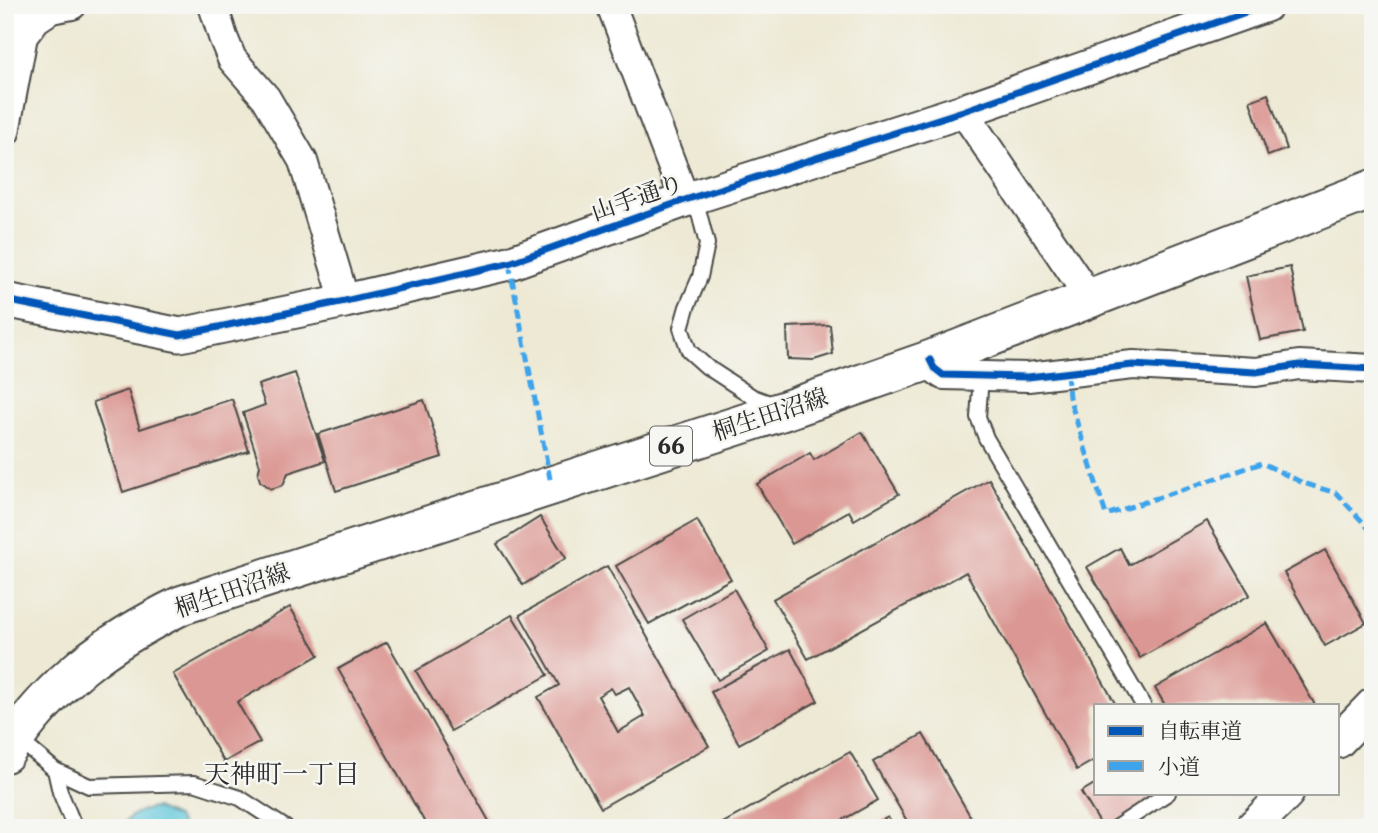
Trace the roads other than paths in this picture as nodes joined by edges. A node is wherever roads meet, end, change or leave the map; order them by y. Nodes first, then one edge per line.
1 (13, 5) edge
2 (72, 5) edge
3 (213, 5) edge
4 (611, 5) edge
5 (1266, 5) edge
6 (23, 36) junction
7 (962, 111) junction
8 (5, 132) edge
9 (1373, 189) edge
10 (685, 200) junction
11 (1089, 297) junction
12 (5, 300) edge
13 (345, 301) junction
14 (930, 360) junction
15 (1373, 369) edge
16 (981, 376) junction
17 (786, 410) junction
18 (1142, 704) edge
19 (1373, 705) edge
20 (9, 734) edge
21 (1340, 739) edge
22 (55, 770) junction
23 (1166, 794) edge
24 (1286, 794) edge
25 (75, 828) edge
26 (286, 828) edge
27 (1115, 828) edge
28 (1252, 828) edge

1 - 6 street
2 - 6 street
3 - 13 street
4 - 10 street
5 - 7 street, 山手通り
6 - 8 street
7 - 10 street, 山手通り
7 - 11 street
9 - 11 main road, 桐生田沼線 / 66
10 - 13 street, 山手通り
10 - 17 lane
11 - 14 main road, 桐生田沼線 / 66
12 - 13 street, 山手通り
14 - 16 street
14 - 17 main road, 桐生田沼線 / 66
15 - 16 street
16 - 18 lane
17 - 20 main road, 桐生田沼線 / 66
19 - 21 street
20 - 22 lane
22 - 25 lane
22 - 26 lane
23 - 27 lane
24 - 28 street

